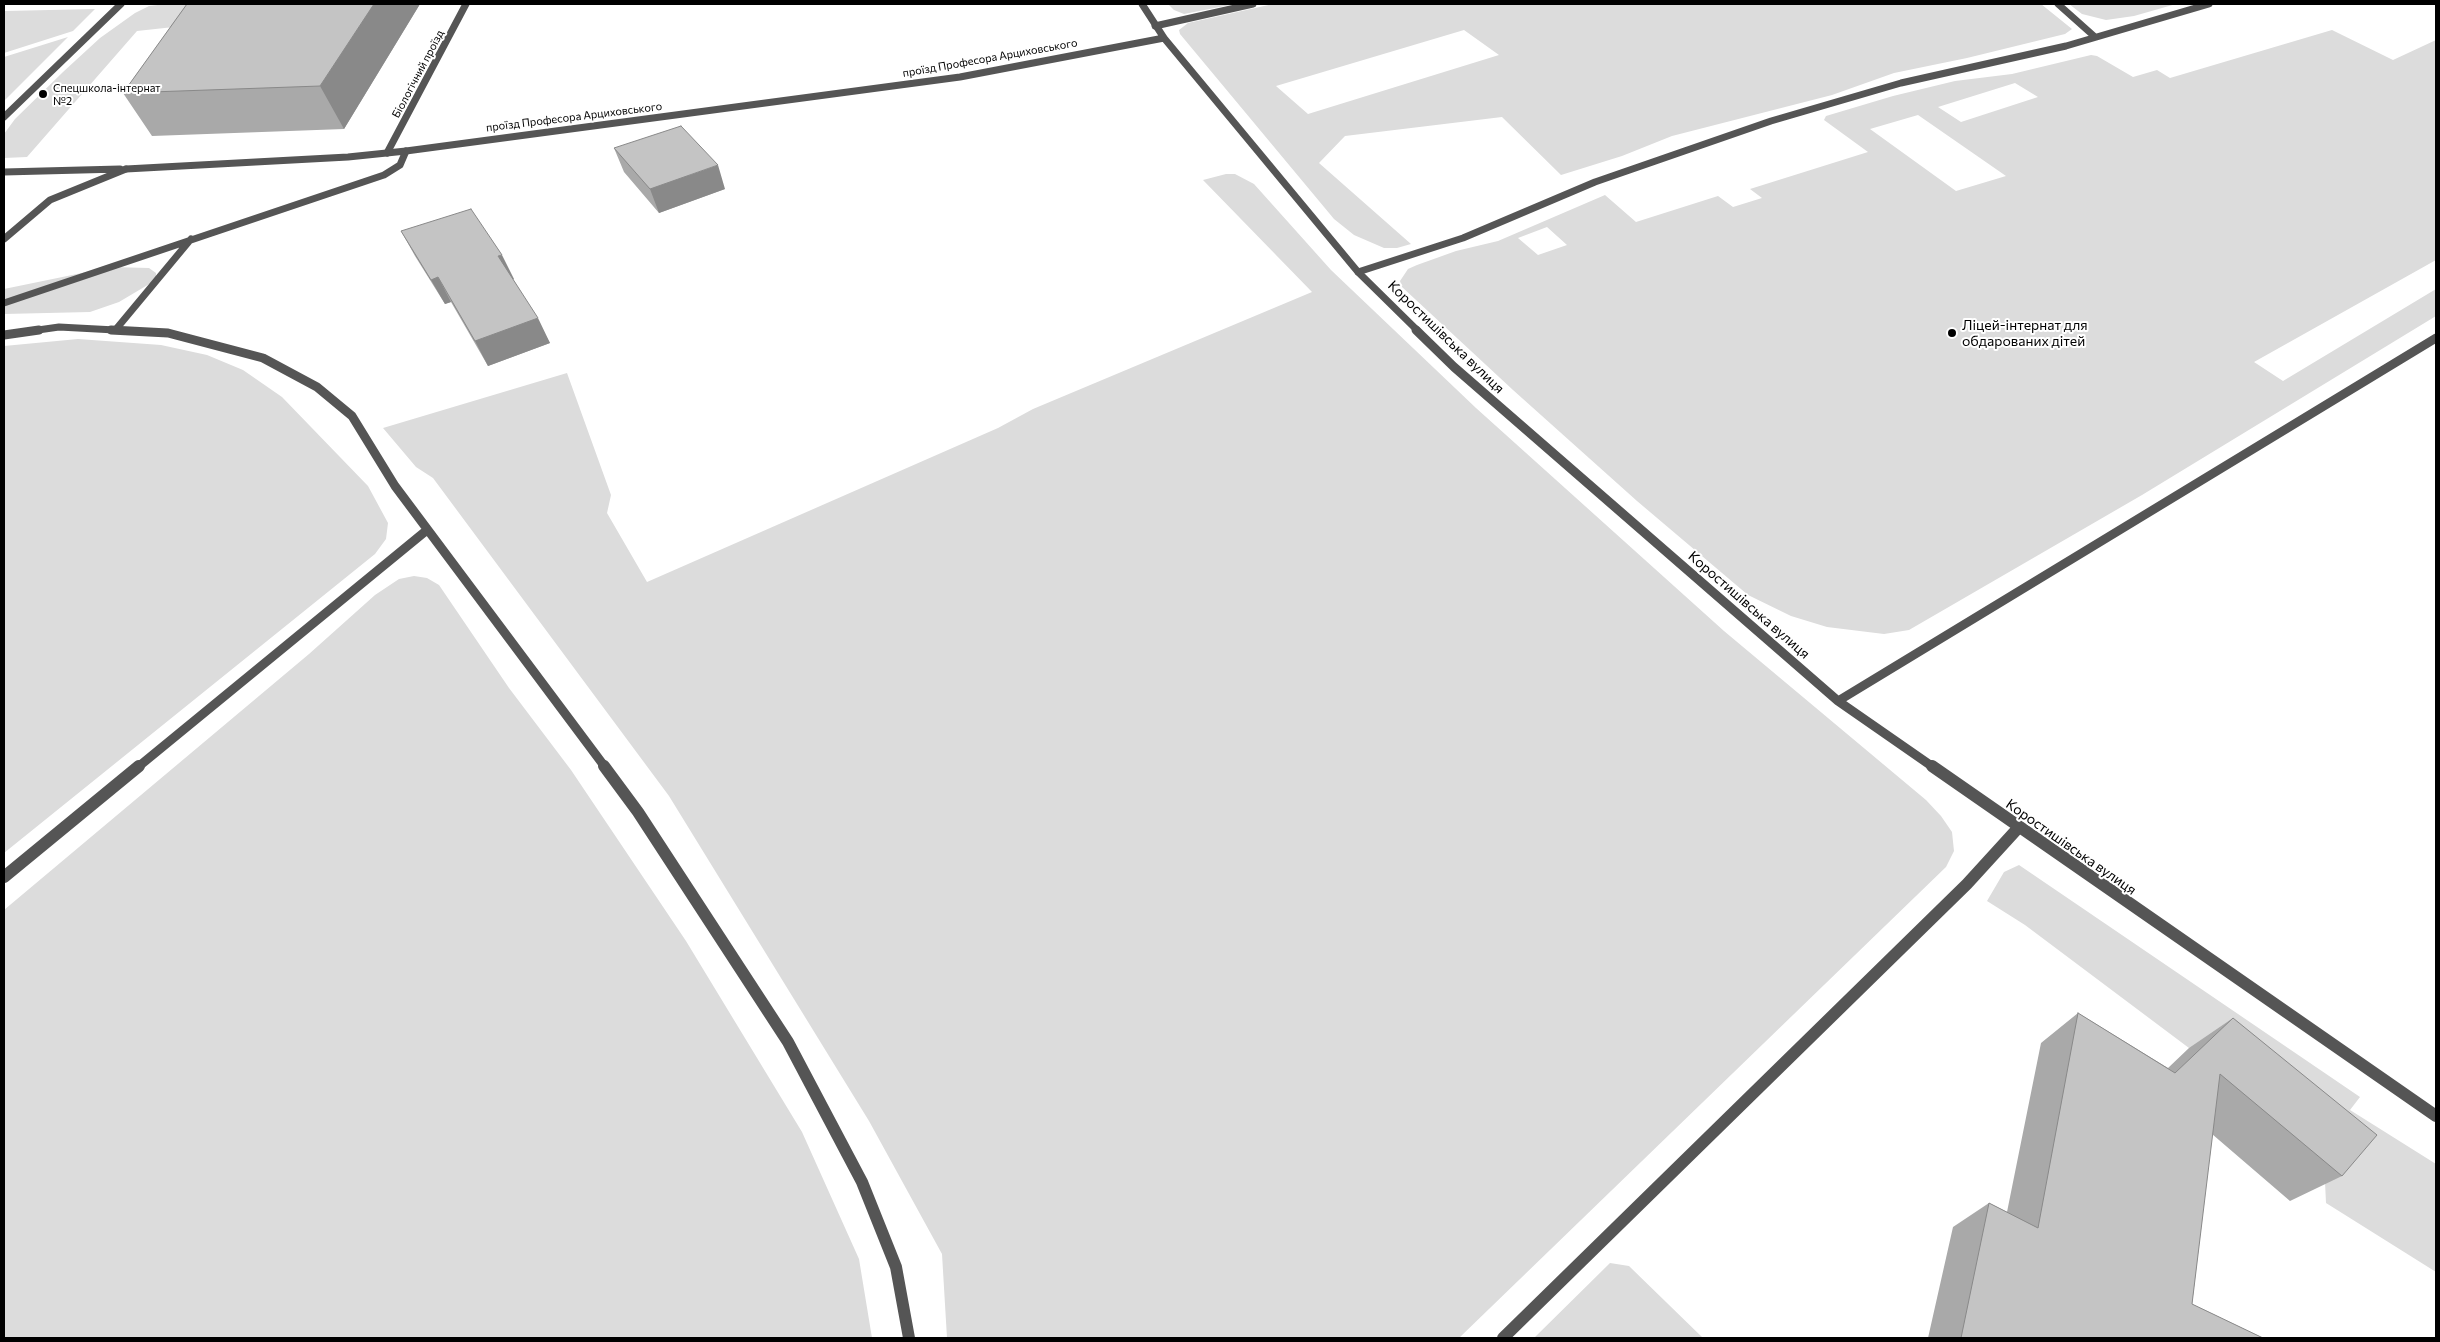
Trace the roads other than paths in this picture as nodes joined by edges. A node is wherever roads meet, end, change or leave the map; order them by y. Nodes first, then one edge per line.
1 (121, 4) edge
2 (466, 4) edge
3 (1142, 4) edge
4 (1254, 4) edge
5 (2058, 4) edge
6 (2209, 4) edge
7 (1155, 26) junction
8 (2095, 37) junction
9 (1164, 38) junction
10 (4, 117) edge
11 (406, 151) junction
12 (387, 153) junction
13 (126, 168) junction
14 (4, 172) edge
15 (192, 238) junction
16 (4, 240) edge
17 (1358, 272) junction
18 (4, 303) edge
19 (117, 328) junction
20 (4, 335) edge
21 (2436, 338) edge
22 (427, 530) junction
23 (1838, 701) junction
24 (2019, 827) junction
25 (4, 877) edge
26 (2436, 1116) edge
27 (909, 1338) edge
28 (1503, 1338) edge

1 - 10 street
2 - 12 street, Біологічний проїзд
3 - 7 street, Коростишівська вулиця
4 - 7 street
5 - 8 street
6 - 8 street
7 - 9 street, Коростишівська вулиця
8 - 17 street
9 - 11 street, проїзд Професора Арциховського
9 - 17 street, Коростишівська вулиця
11 - 12 street, проїзд Професора Арциховського
11 - 15 street
12 - 13 street, проїзд Професора Арциховського
13 - 14 street
13 - 16 street, проїзд Професора Арциховського
15 - 18 street
15 - 19 street
17 - 23 street, Коростишівська вулиця
19 - 20 street
19 - 22 street
21 - 23 street
22 - 25 street
22 - 27 street
23 - 24 street, Коростишівська вулиця
24 - 26 street, Коростишівська вулиця
24 - 28 street

